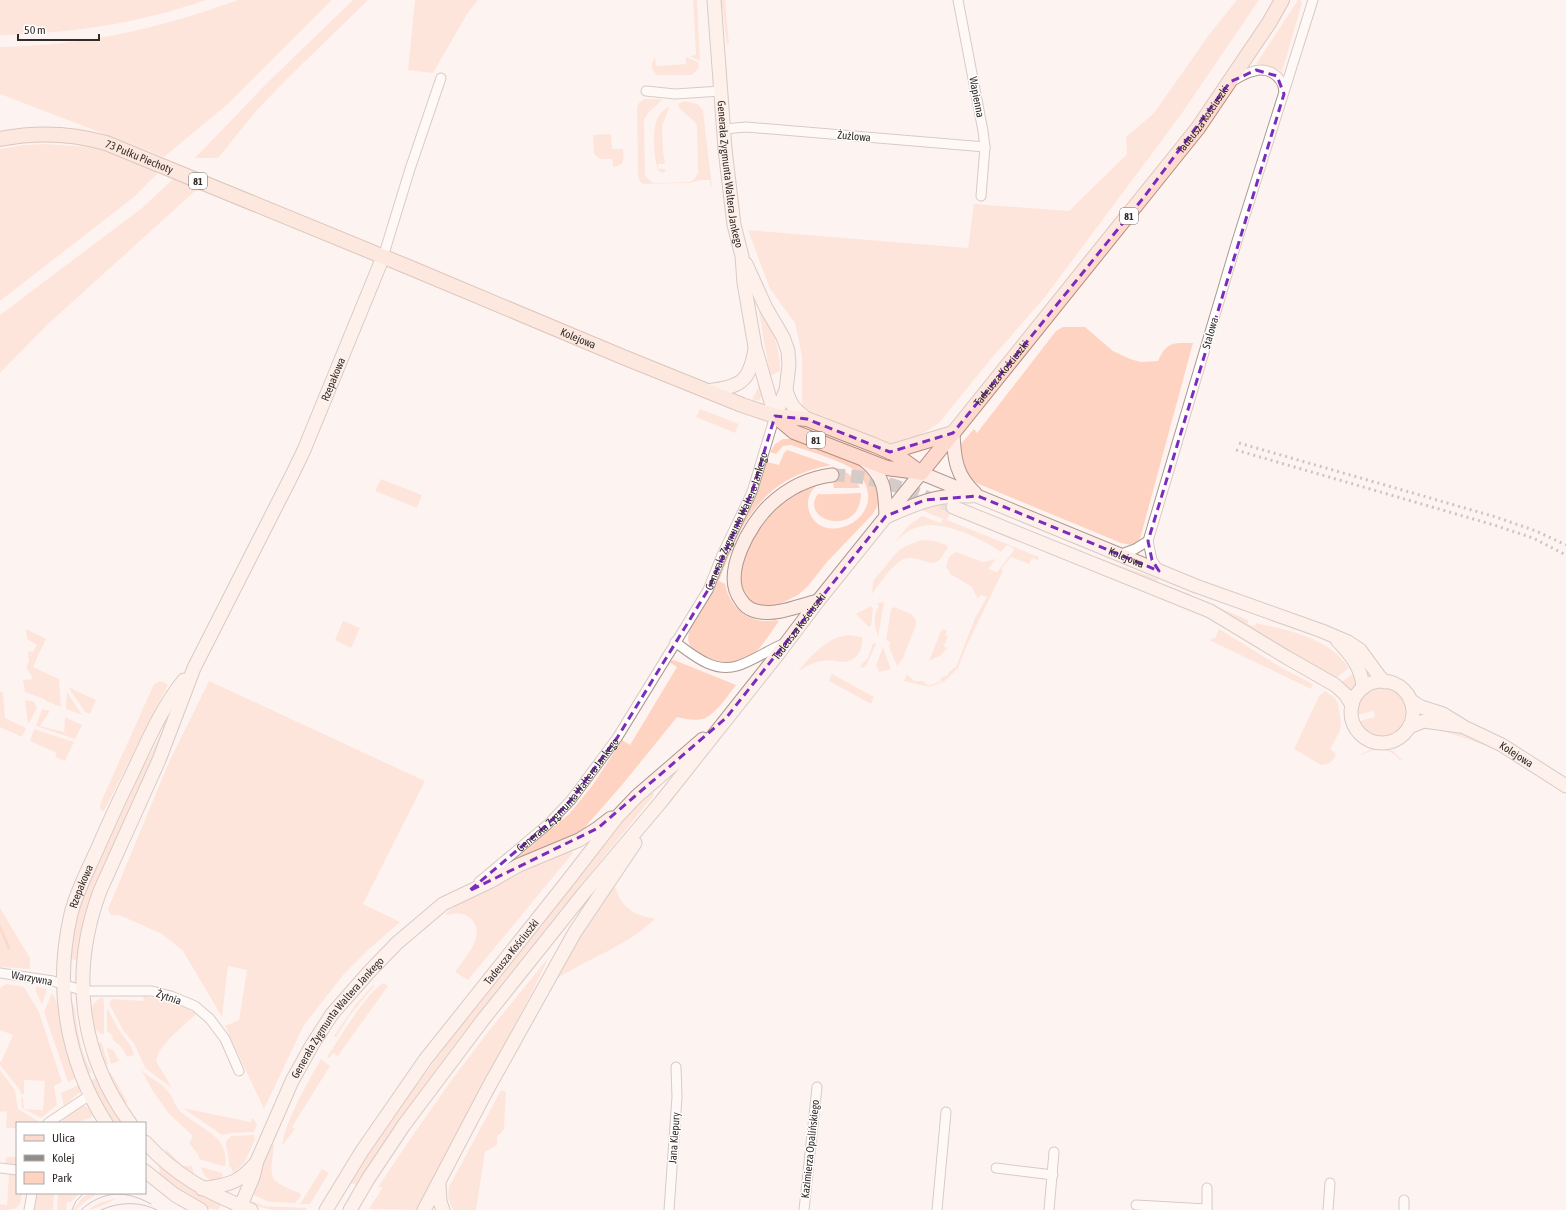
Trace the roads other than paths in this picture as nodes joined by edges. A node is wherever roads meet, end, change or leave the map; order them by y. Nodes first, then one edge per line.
1 (714, 0) edge
2 (958, 0) edge
3 (1282, 0) edge
4 (1287, 0) edge
5 (1313, 0) edge
6 (1269, 24) junction
7 (441, 78) dead end
8 (1230, 82) junction
9 (646, 91) dead end
10 (721, 91) junction
11 (1284, 94) junction
12 (724, 129) junction
13 (0, 139) edge
14 (985, 147) junction
15 (981, 196) dead end
16 (742, 256) junction
17 (383, 257) junction
18 (755, 347) junction
19 (786, 390) junction
20 (707, 391) junction
21 (775, 416) junction
22 (807, 419) junction
23 (953, 433) junction
24 (890, 452) junction
25 (862, 458) junction
26 (921, 473) junction
27 (832, 475) tunnel mouth
28 (978, 496) junction
29 (953, 507) tunnel mouth
30 (886, 516) junction
31 (1148, 541) junction
32 (1118, 555) junction
33 (1159, 571) junction
34 (818, 600) junction
35 (1333, 636) junction
36 (675, 642) junction
37 (788, 642) junction
38 (194, 668) junction
39 (1385, 682) junction
40 (1363, 688) junction
41 (1410, 700) junction
42 (1352, 705) junction
43 (726, 718) junction
44 (1464, 726) junction
45 (1409, 727) junction
46 (1566, 786) edge
47 (637, 796) junction
48 (660, 803) junction
49 (469, 891) junction
50 (0, 973) edge
51 (64, 984) junction
52 (84, 991) junction
53 (676, 1067) dead end
54 (239, 1071) dead end
55 (817, 1087) dead end
56 (90, 1095) junction
57 (946, 1112) dead end
58 (50, 1122) edge
59 (105, 1122) edge
60 (129, 1122) edge
61 (146, 1143) edge
62 (1054, 1152) dead end
63 (257, 1161) junction
64 (0, 1168) edge
65 (996, 1168) dead end
66 (16, 1170) edge
67 (146, 1172) edge
68 (1052, 1175) junction
69 (1330, 1183) dead end
70 (438, 1184) junction
71 (1207, 1188) dead end
72 (202, 1189) junction
73 (32, 1194) edge
74 (174, 1196) junction
75 (1404, 1200) dead end
76 (1136, 1205) dead end
77 (244, 1209) edge
78 (1207, 1209) edge
79 (29, 1210) edge
80 (188, 1210) edge
81 (201, 1210) edge
82 (326, 1210) edge
83 (350, 1210) edge
84 (424, 1210) edge
85 (443, 1210) edge
86 (670, 1210) edge
87 (804, 1210) edge
88 (937, 1210) edge
89 (1049, 1210) edge
90 (1328, 1210) edge
91 (1404, 1210) edge

1 - 10 street, Generała Zygmunta Waltera Jankego
2 - 14 street, Wapienna
3 - 6 main road, Tadeusza Kościuszki / 81
4 - 6 main road, Tadeusza Kościuszki / 81
5 - 11 street, Stalowa
6 - 8 main road, Tadeusza Kościuszki / 81
7 - 17 street, Rzepakowa
8 - 11 street
8 - 23 main road, Tadeusza Kościuszki / 81
9 - 10 street, Generała Zygmunta Waltera Jankego
10 - 12 street, Generała Zygmunta Waltera Jankego
11 - 31 street, Stalowa
12 - 14 street, Żużlowa
12 - 16 street, Generała Zygmunta Waltera Jankego
13 - 17 main road, 73 Pułku Piechoty / 81
14 - 15 street, Wapienna
16 - 18 street, Generała Zygmunta Waltera Jankego
16 - 19 street, Generała Zygmunta Waltera Jankego
17 - 20 main road, Kolejowa / 81
17 - 38 street, Rzepakowa
18 - 20 street
18 - 21 street, Generała Zygmunta Waltera Jankego
19 - 21 street, Generała Zygmunta Waltera Jankego
19 - 22 street
20 - 21 main road, Kolejowa / 81
21 - 22 main road, Kolejowa / 81
21 - 25 main road, Kolejowa / 81
21 - 36 street, Generała Zygmunta Waltera Jankego
22 - 24 main road, Kolejowa / 81
23 - 24 main road
23 - 26 main road, Tadeusza Kościuszki / 81
23 - 28 street
24 - 26 main road, Kolejowa / 81
25 - 26 main road, Kolejowa / 81
25 - 30 street
26 - 28 street, Kolejowa
26 - 30 street, Tadeusza Kościuszki
27 - 34 street
28 - 30 street
28 - 32 street, Kolejowa
29 - 42 street
30 - 34 street, Tadeusza Kościuszki
31 - 32 street
31 - 33 street
32 - 33 street, Kolejowa
33 - 35 street, Kolejowa
34 - 37 street, Tadeusza Kościuszki
35 - 39 street, Kolejowa
35 - 40 street, Kolejowa
36 - 37 street
36 - 49 street, Generała Zygmunta Waltera Jankego
37 - 43 street, Tadeusza Kościuszki
38 - 51 street, Rzepakowa
38 - 52 street, Rzepakowa
39 - 40 street
39 - 41 street
40 - 42 street
41 - 44 street, Kolejowa
41 - 45 street
42 - 45 street
43 - 47 street, Tadeusza Kościuszki
43 - 48 street, Tadeusza Kościuszki
44 - 45 street, Kolejowa
44 - 46 street, Kolejowa
47 - 49 street
47 - 82 street, Tadeusza Kościuszki
48 - 70 street
48 - 83 street, Tadeusza Kościuszki
49 - 63 street, Generała Zygmunta Waltera Jankego
50 - 51 street, Warzywna
51 - 52 street, Żytnia
51 - 56 street, Rzepakowa
52 - 54 street, Żytnia
52 - 60 street, Rzepakowa
53 - 86 street, Jana Kiepury
55 - 87 street, Kazimierza Opalińskiego
56 - 58 street
56 - 59 street, Rzepakowa
57 - 88 street
61 - 72 street
62 - 68 street
63 - 72 street
63 - 77 street
64 - 66 street
65 - 68 street
67 - 74 street
68 - 89 street
69 - 90 street
70 - 84 street
70 - 85 street
71 - 78 street
72 - 77 street
73 - 79 street
74 - 80 street
74 - 81 street
75 - 91 street
76 - 78 street

